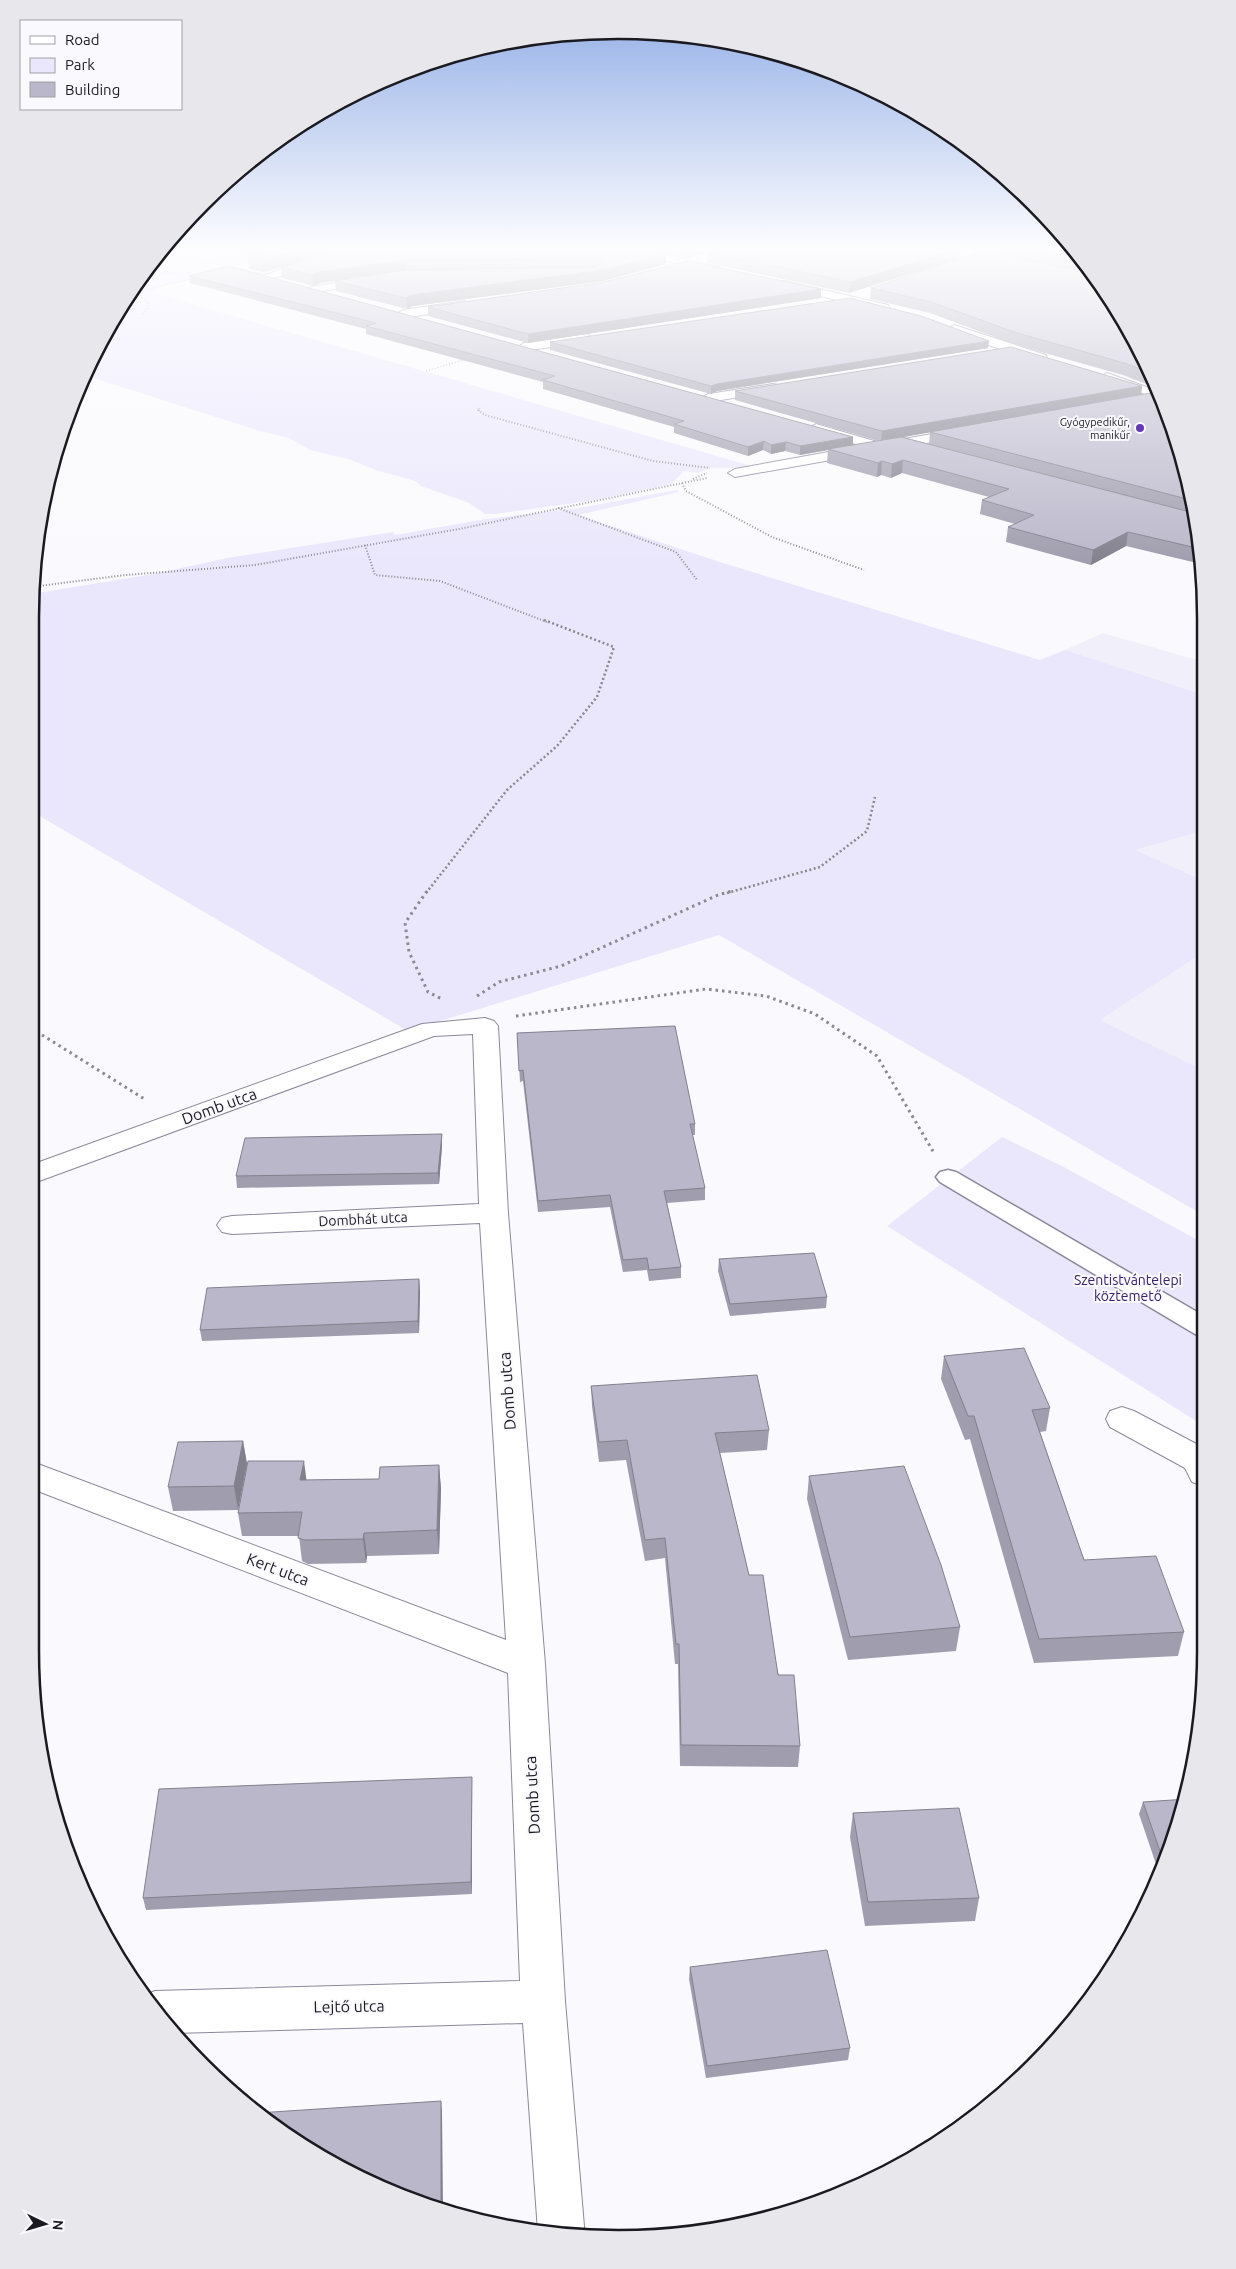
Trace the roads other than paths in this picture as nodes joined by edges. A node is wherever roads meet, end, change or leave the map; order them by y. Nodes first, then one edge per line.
1 (544, 353) edge
2 (990, 353) edge
3 (1021, 353) edge
4 (982, 354) edge
5 (552, 355) edge
6 (1050, 361) edge
7 (1137, 371) edge
8 (1097, 374) edge
9 (1116, 380) junction
10 (786, 386) edge
11 (1152, 394) edge
12 (1154, 398) edge
13 (1141, 402) edge
14 (736, 406) edge
15 (801, 424) edge
16 (978, 430) edge
17 (900, 444) junction
18 (880, 446) junction
19 (926, 453) edge
20 (735, 473) dead end
21 (39, 1172) edge
22 (948, 1177) road end
23 (494, 1213) junction
24 (232, 1225) dead end
25 (1197, 1324) edge
26 (1122, 1419) dead end
27 (1197, 1459) edge
28 (39, 1477) edge
29 (526, 1664) junction
30 (543, 2001) junction
31 (164, 2012) edge
32 (561, 2227) edge

1 - 5 street
2 - 4 street
3 - 6 street
7 - 9 street
8 - 9 street
9 - 11 street
10 - 14 street
12 - 13 street
15 - 18 street
16 - 17 street
17 - 18 street
17 - 19 street
18 - 20 street
21 - 23 street, Domb utca
22 - 25 lane
23 - 24 street, Dombhát utca
23 - 29 street, Domb utca
26 - 27 street
28 - 29 street, Kert utca
29 - 30 street, Domb utca
30 - 31 street, Lejtő utca
30 - 32 street, Domb utca

